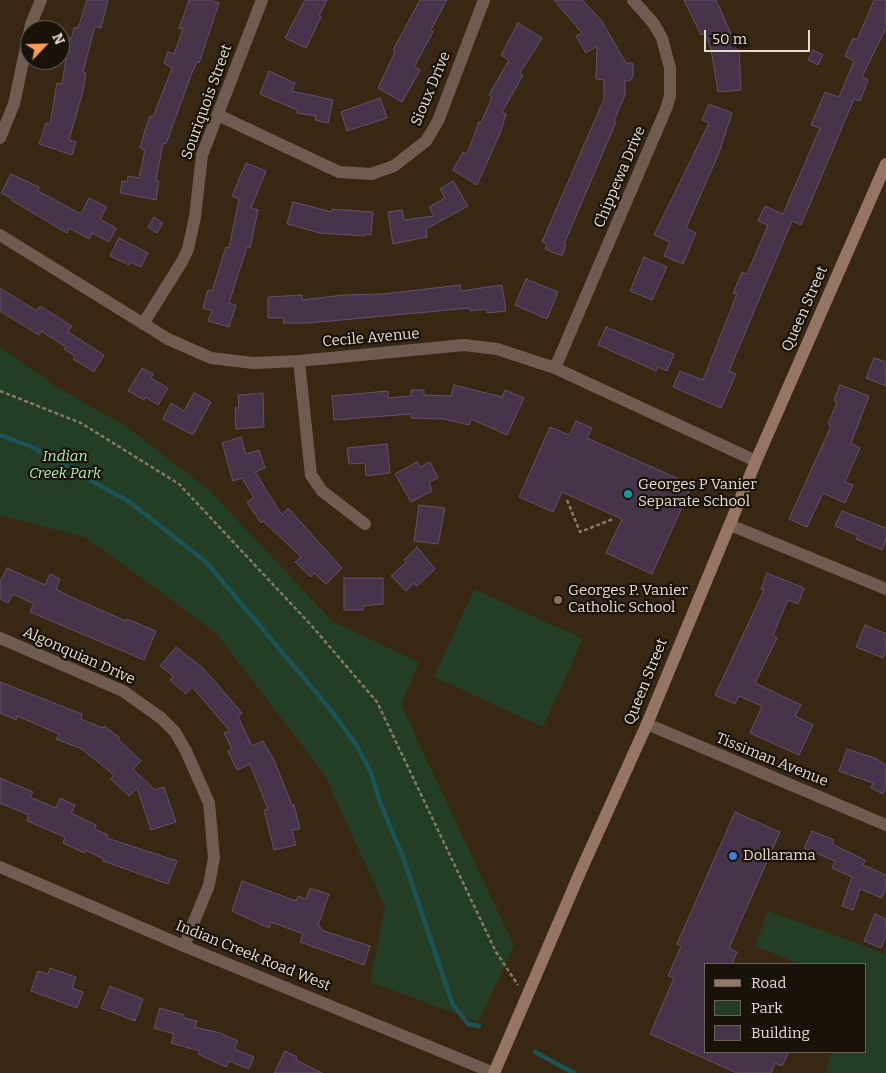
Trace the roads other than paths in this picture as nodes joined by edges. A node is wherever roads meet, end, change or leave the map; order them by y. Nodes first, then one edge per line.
1 (41, 0) edge
2 (262, 0) edge
3 (484, 0) edge
4 (633, 0) edge
5 (218, 116) junction
6 (0, 138) edge
7 (886, 164) edge
8 (0, 235) edge
9 (143, 324) junction
10 (299, 361) junction
11 (555, 368) junction
12 (756, 460) junction
13 (365, 524) dead end
14 (730, 525) junction
15 (886, 589) edge
16 (0, 638) edge
17 (647, 724) junction
18 (886, 825) edge
19 (0, 867) edge
20 (184, 946) junction
21 (494, 1073) edge

1 - 6 street
2 - 5 street, Souriquois Street
3 - 5 street, Sioux Drive
4 - 11 street, Chippewa Drive
5 - 9 street, Souriquois Street
7 - 12 main road, Queen Street
8 - 9 street, Cecile Avenue
9 - 10 street, Cecile Avenue
10 - 11 street, Cecile Avenue
10 - 13 street
11 - 12 street, Cecile Avenue
12 - 14 main road, Queen Street
14 - 15 street
14 - 17 main road, Queen Street
16 - 20 street, Algonquian Drive
17 - 18 street, Tissiman Avenue
17 - 21 main road, Queen Street
19 - 20 street, Indian Creek Road West
20 - 21 street, Indian Creek Road West

